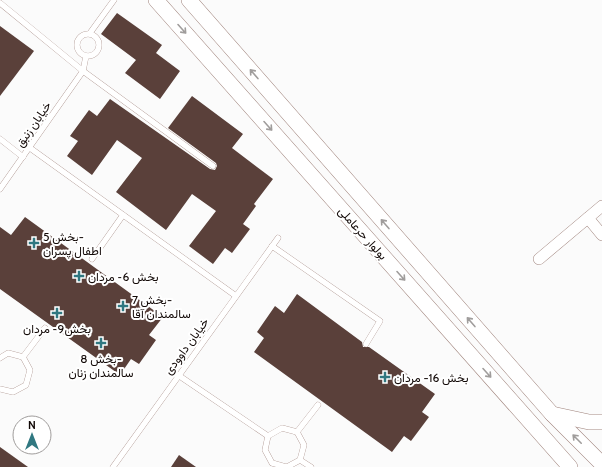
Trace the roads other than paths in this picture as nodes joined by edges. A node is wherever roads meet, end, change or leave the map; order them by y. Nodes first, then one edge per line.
1 (114, 0) edge
2 (156, 0) edge
3 (189, 0) edge
4 (0, 3) edge
5 (90, 33) junction
6 (86, 56) junction
7 (83, 71) junction
8 (0, 139) edge
9 (30, 148) junction
10 (23, 157) junction
11 (213, 166) dead end
12 (0, 189) edge
13 (602, 206) edge
14 (123, 215) junction
15 (588, 218) junction
16 (602, 235) edge
17 (278, 238) dead end
18 (272, 246) junction
19 (92, 259) dead end
20 (540, 259) dead end
21 (236, 296) junction
22 (45, 328) dead end
23 (366, 344) dead end
24 (23, 357) junction
25 (0, 358) edge
26 (178, 375) junction
27 (0, 388) edge
28 (318, 405) dead end
29 (552, 414) junction
30 (602, 422) edge
31 (297, 432) junction
32 (268, 436) junction
33 (300, 460) junction
34 (602, 464) edge
35 (271, 465) edge
36 (567, 465) edge
37 (113, 467) edge
38 (287, 467) edge
39 (311, 467) edge

1 - 5 lane
2 -> 36 main road, بولوار حرعاملی
29 -> 3 main road, بولوار حرعاملی
4 - 7 lane
5 - 6 lane
5 - 6 lane
6 - 7 lane
7 - 9 lane, خیابان زنبق
7 - 11 lane
8 - 10 lane
9 - 10 lane, خیابان زنبق
9 - 14 lane
10 - 12 lane, خیابان زنبق
13 - 15 street
14 - 19 lane
14 - 21 lane
15 - 16 street
15 - 20 street
17 - 18 lane, خیابان داوودی
18 - 21 lane, خیابان داوودی
18 - 23 lane
21 - 26 lane, خیابان داوودی
22 - 24 lane
24 - 25 lane
24 - 27 lane
26 - 32 lane
26 - 37 lane, خیابان داوودی
28 - 31 lane
29 - 30 main road
34 -> 29 main road, بولوار حرعاملی
31 - 32 lane
31 - 33 lane
32 - 35 lane
33 - 38 lane
33 - 39 lane
35 - 38 lane

